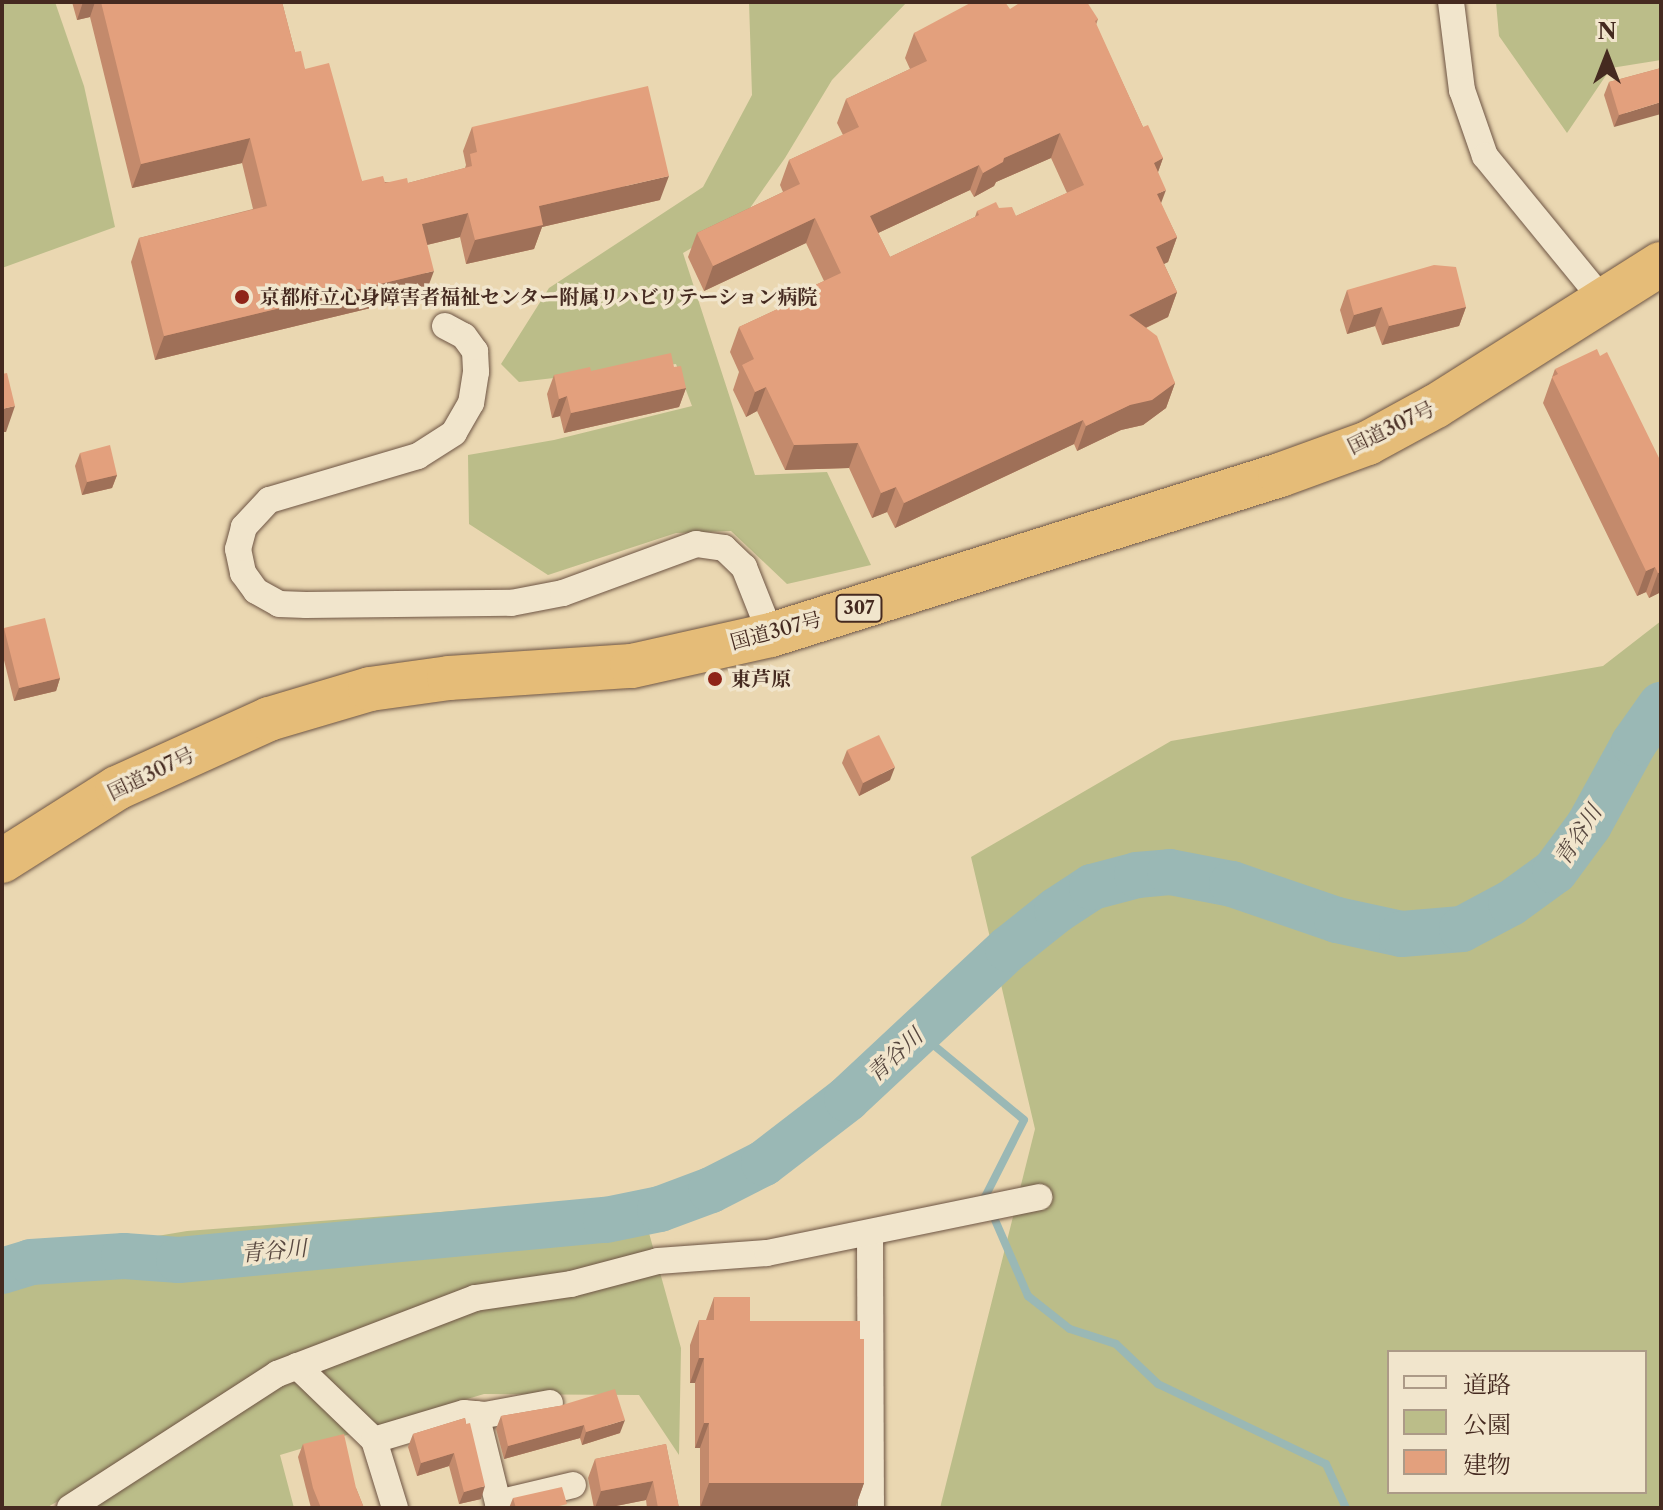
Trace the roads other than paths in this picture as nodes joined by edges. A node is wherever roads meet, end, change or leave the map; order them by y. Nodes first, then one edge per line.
1 (1451, 2) edge
2 (1661, 264) edge
3 (1602, 299) junction
4 (445, 326) dead end
5 (771, 635) junction
6 (2, 861) edge
7 (1039, 1197) dead end
8 (870, 1233) junction
9 (297, 1366) junction
10 (550, 1403) dead end
11 (476, 1414) junction
12 (374, 1440) junction
13 (573, 1485) dead end
14 (70, 1508) edge
15 (395, 1508) edge
16 (871, 1508) edge

1 - 3 street
2 - 3 highway, 国道307号 / 307
3 - 5 highway, 国道307号 / 307
4 - 5 street
5 - 6 highway, 国道307号 / 307
7 - 8 street
8 - 9 street
8 - 16 street
9 - 12 street
9 - 14 street
10 - 11 street
11 - 12 street
11 - 13 street
12 - 15 street

